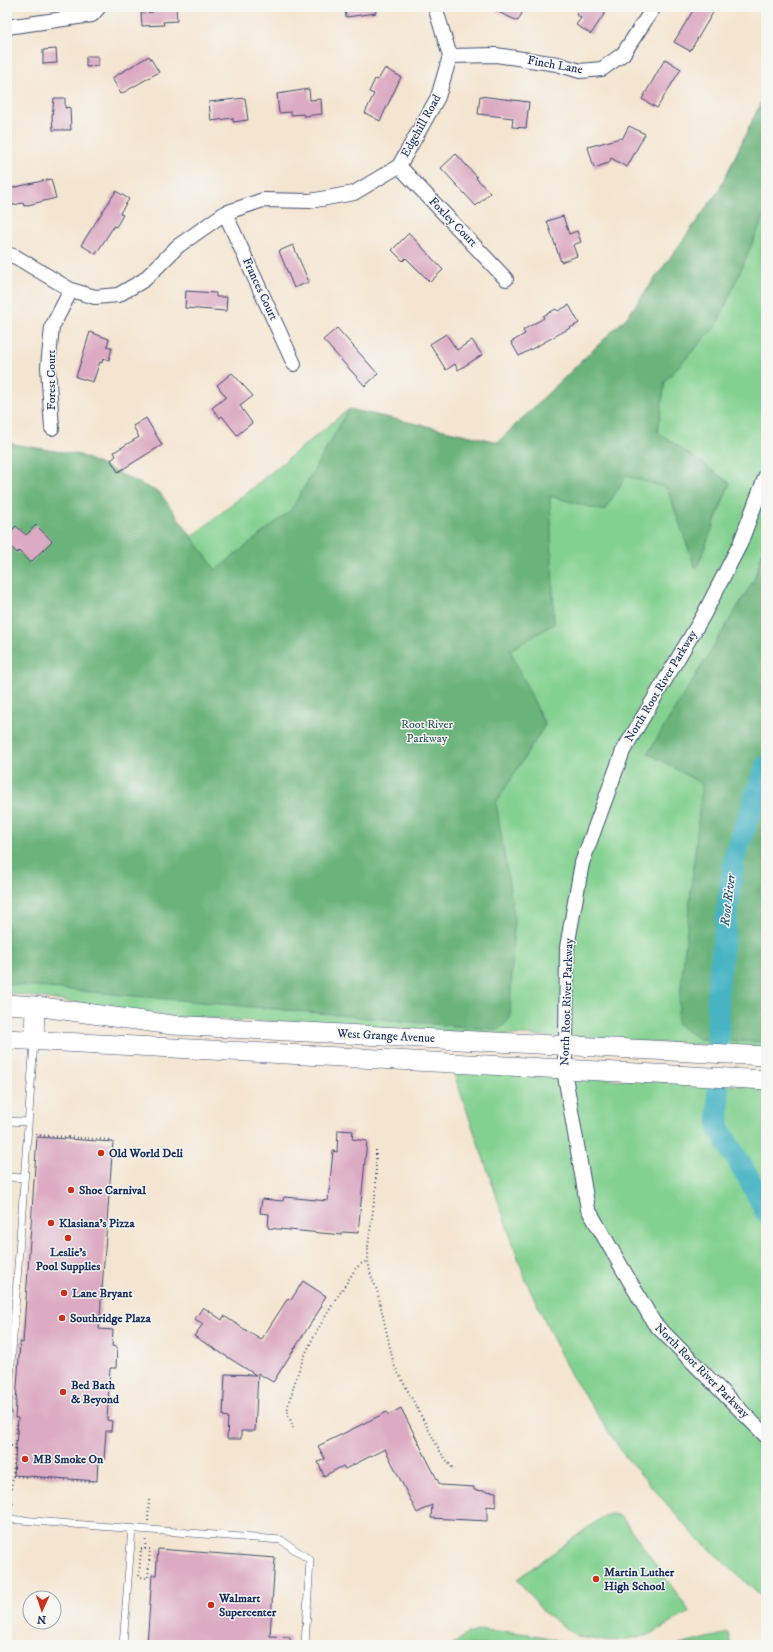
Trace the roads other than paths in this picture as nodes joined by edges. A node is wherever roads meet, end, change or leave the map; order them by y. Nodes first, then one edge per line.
1 (99, 7) edge
2 (435, 7) edge
3 (654, 7) edge
4 (7, 27) edge
5 (450, 56) junction
6 (399, 166) junction
7 (225, 213) junction
8 (7, 254) edge
9 (506, 279) dead end
10 (71, 290) junction
11 (294, 364) dead end
12 (52, 428) dead end
13 (766, 475) edge
14 (7, 1004) edge
15 (35, 1006) junction
16 (7, 1038) edge
17 (34, 1040) junction
18 (566, 1046) junction
19 (723, 1054) junction
20 (766, 1056) edge
21 (564, 1070) junction
22 (721, 1078) junction
23 (766, 1080) edge
24 (7, 1121) edge
25 (28, 1122) junction
26 (7, 1177) edge
27 (24, 1178) junction
28 (7, 1421) edge
29 (766, 1436) edge
30 (7, 1519) edge
31 (132, 1528) junction
32 (123, 1645) edge
33 (305, 1645) edge

1 - 4 street
2 - 5 street
3 - 5 street, Finch Lane
5 - 6 street, Edgehill Road
6 - 7 street, Edgehill Road
6 - 9 street, Foxley Court
7 - 10 street, Edgehill Road
7 - 11 street, Frances Court
8 - 10 street, Edgehill Road
10 - 12 street, Forest Court
13 - 18 street, North Root River Parkway
14 - 15 street, West Grange Avenue
15 - 17 street
15 - 18 street, West Grange Avenue
16 - 17 street, West Grange Avenue
17 - 21 street, West Grange Avenue
17 - 25 lane
18 - 19 street, West Grange Avenue
18 - 21 street, North Root River Parkway
19 - 20 street, West Grange Avenue
19 - 22 street
21 - 22 street, West Grange Avenue
21 - 29 street, North Root River Parkway
22 - 23 street, West Grange Avenue
24 - 25 lane
25 - 27 lane
26 - 27 lane
27 - 28 lane
30 - 31 lane
31 - 32 lane
31 - 33 lane

